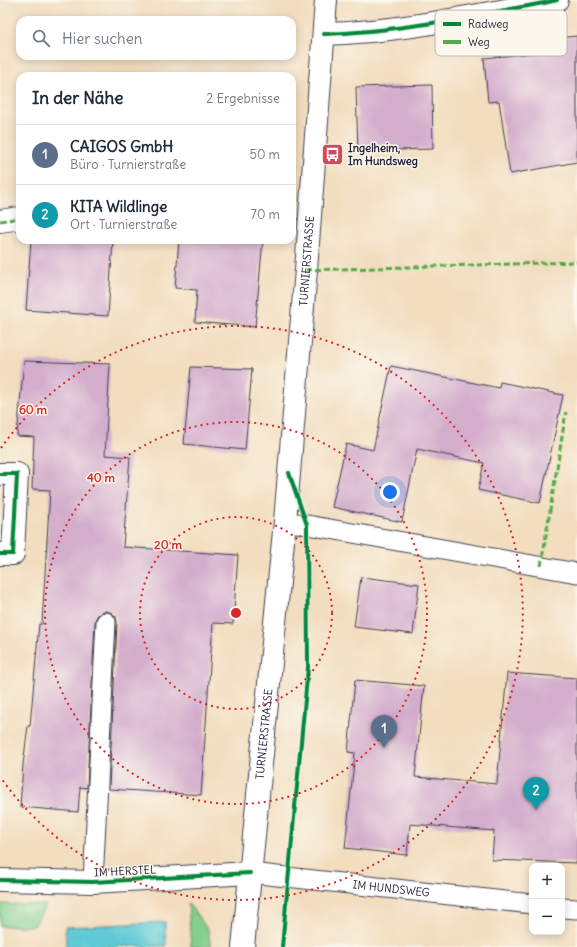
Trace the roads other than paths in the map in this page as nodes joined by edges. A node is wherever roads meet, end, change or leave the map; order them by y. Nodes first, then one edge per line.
1 (326, 0) edge
2 (557, 0) edge
3 (509, 10) edge
4 (435, 23) edge
5 (324, 34) junction
6 (16, 219) edge
7 (0, 221) edge
8 (0, 474) edge
9 (285, 521) junction
10 (0, 554) edge
11 (577, 572) edge
12 (106, 622) dead end
13 (250, 873) junction
14 (0, 880) edge
15 (93, 882) junction
16 (529, 904) edge
17 (565, 908) edge
18 (577, 909) edge
19 (243, 947) edge

1 - 5 main road, TURNIERSTRASSE
2 - 3 main road
4 - 5 main road
5 - 9 main road, TURNIERSTRASSE
6 - 7 main road
8 - 10 main road
9 - 11 lane
9 - 13 main road, TURNIERSTRASSE
12 - 15 lane, IM HERSTEL
13 - 15 main road, IM HERSTEL
13 - 16 lane, IM HUNDSWEG
13 - 19 main road, TURNIERSTRASSE
14 - 15 main road, IM HERSTEL
17 - 18 lane

